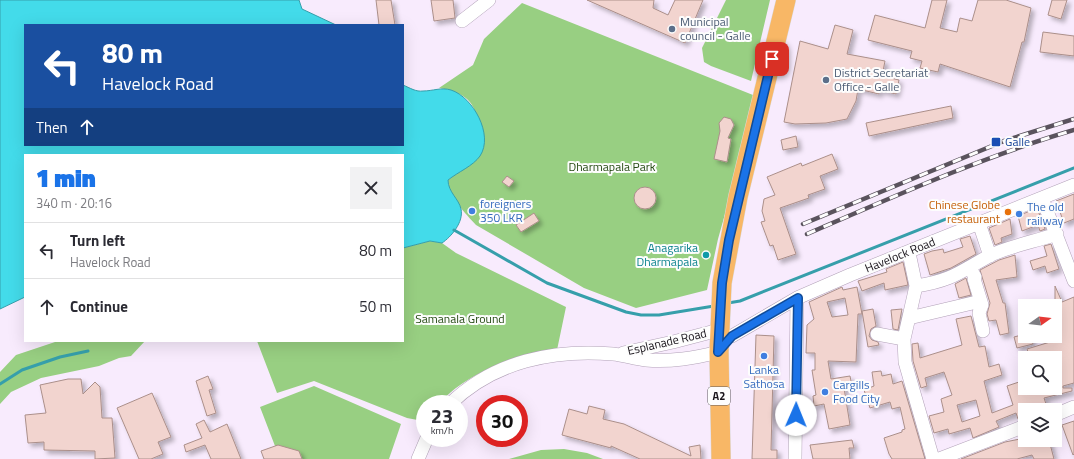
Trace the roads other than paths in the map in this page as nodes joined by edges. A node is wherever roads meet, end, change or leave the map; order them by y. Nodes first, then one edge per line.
1 (489, 0) edge
2 (786, 0) edge
3 (795, 0) edge
4 (462, 21) dead end
5 (1074, 185) edge
6 (1042, 198) junction
7 (979, 223) junction
8 (1057, 234) junction
9 (909, 253) junction
10 (990, 256) junction
11 (970, 268) junction
12 (1074, 281) edge
13 (728, 284) junction
14 (916, 286) junction
15 (798, 298) junction
16 (981, 301) junction
17 (909, 318) junction
18 (983, 331) dead end
19 (877, 334) dead end
20 (722, 338) junction
21 (904, 338) junction
22 (614, 354) junction
23 (460, 395) edge
24 (1074, 407) edge
25 (1062, 412) edge
26 (1018, 429) edge
27 (423, 447) edge
28 (418, 459) edge
29 (721, 459) edge
30 (734, 459) edge
31 (795, 459) edge
32 (933, 459) edge
33 (939, 459) edge

1 - 4 street
2 - 13 highway, A2
3 - 13 highway, A2
5 - 6 street, Havelock Road
6 - 7 street, Havelock Road
6 - 8 street
7 - 9 street, Havelock Road
7 - 10 street
8 - 10 street
8 - 12 street
9 - 14 street
9 - 15 street, Havelock Road
10 - 11 street
11 - 14 street
11 - 16 street
13 - 20 highway, A2
14 - 17 street
15 - 20 street, Havelock Road
15 - 31 street
16 - 17 street
16 - 18 street
17 - 21 street
19 - 21 street
20 - 22 street, Esplanade Road
20 - 22 street, Esplanade Road
20 - 29 highway, A2
20 - 30 highway, A2
21 - 32 street
22 - 23 street, Esplanade Road
24 - 25 street
26 - 33 street
27 - 28 street

